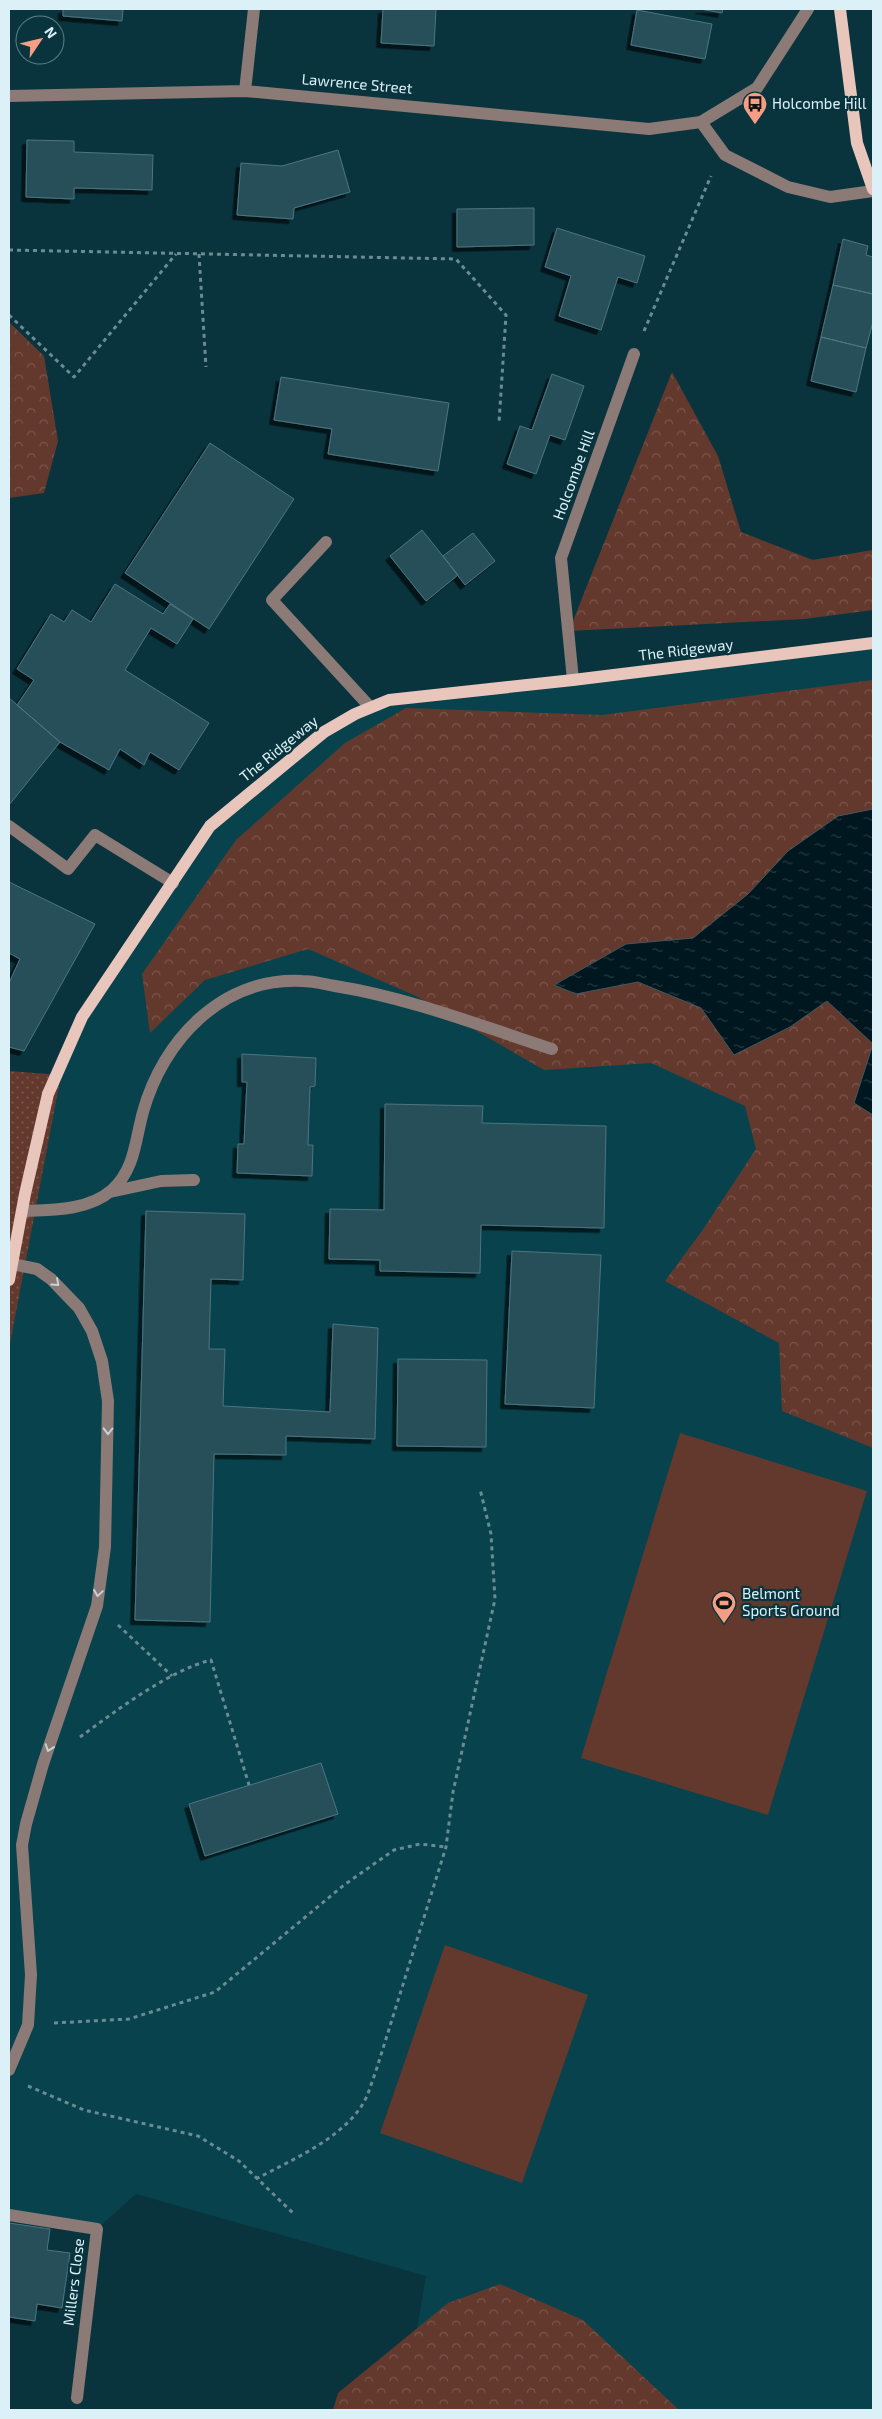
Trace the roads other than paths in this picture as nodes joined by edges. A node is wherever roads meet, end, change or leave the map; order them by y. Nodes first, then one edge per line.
1 (254, 9) edge
2 (808, 9) edge
3 (840, 9) edge
4 (245, 91) junction
5 (9, 96) edge
6 (701, 122) junction
7 (873, 190) edge
8 (634, 354) road end
9 (326, 542) dead end
10 (873, 643) edge
11 (573, 680) junction
12 (370, 708) junction
13 (9, 826) edge
14 (173, 883) junction
15 (552, 1049) dead end
16 (194, 1180) dead end
17 (110, 1192) junction
18 (22, 1211) junction
19 (12, 1264) junction
20 (9, 1280) edge
21 (9, 2070) edge
22 (9, 2215) edge
23 (77, 2398) dead end

1 - 4 street
2 - 6 street, Lawrence Street
3 - 7 main road
4 - 5 street, Lawrence Street
4 - 6 street, Lawrence Street
6 - 7 street
8 - 11 street, Holcombe Hill
9 - 12 street
10 - 11 main road, The Ridgeway
11 - 12 main road, The Ridgeway
12 - 14 main road, The Ridgeway
13 - 14 street
14 - 18 main road, The Ridgeway
15 - 17 street
16 - 17 street
17 - 18 street
18 - 19 main road, The Ridgeway
19 - 20 main road, The Ridgeway
19 -> 21 street
22 - 23 street, Millers Close

